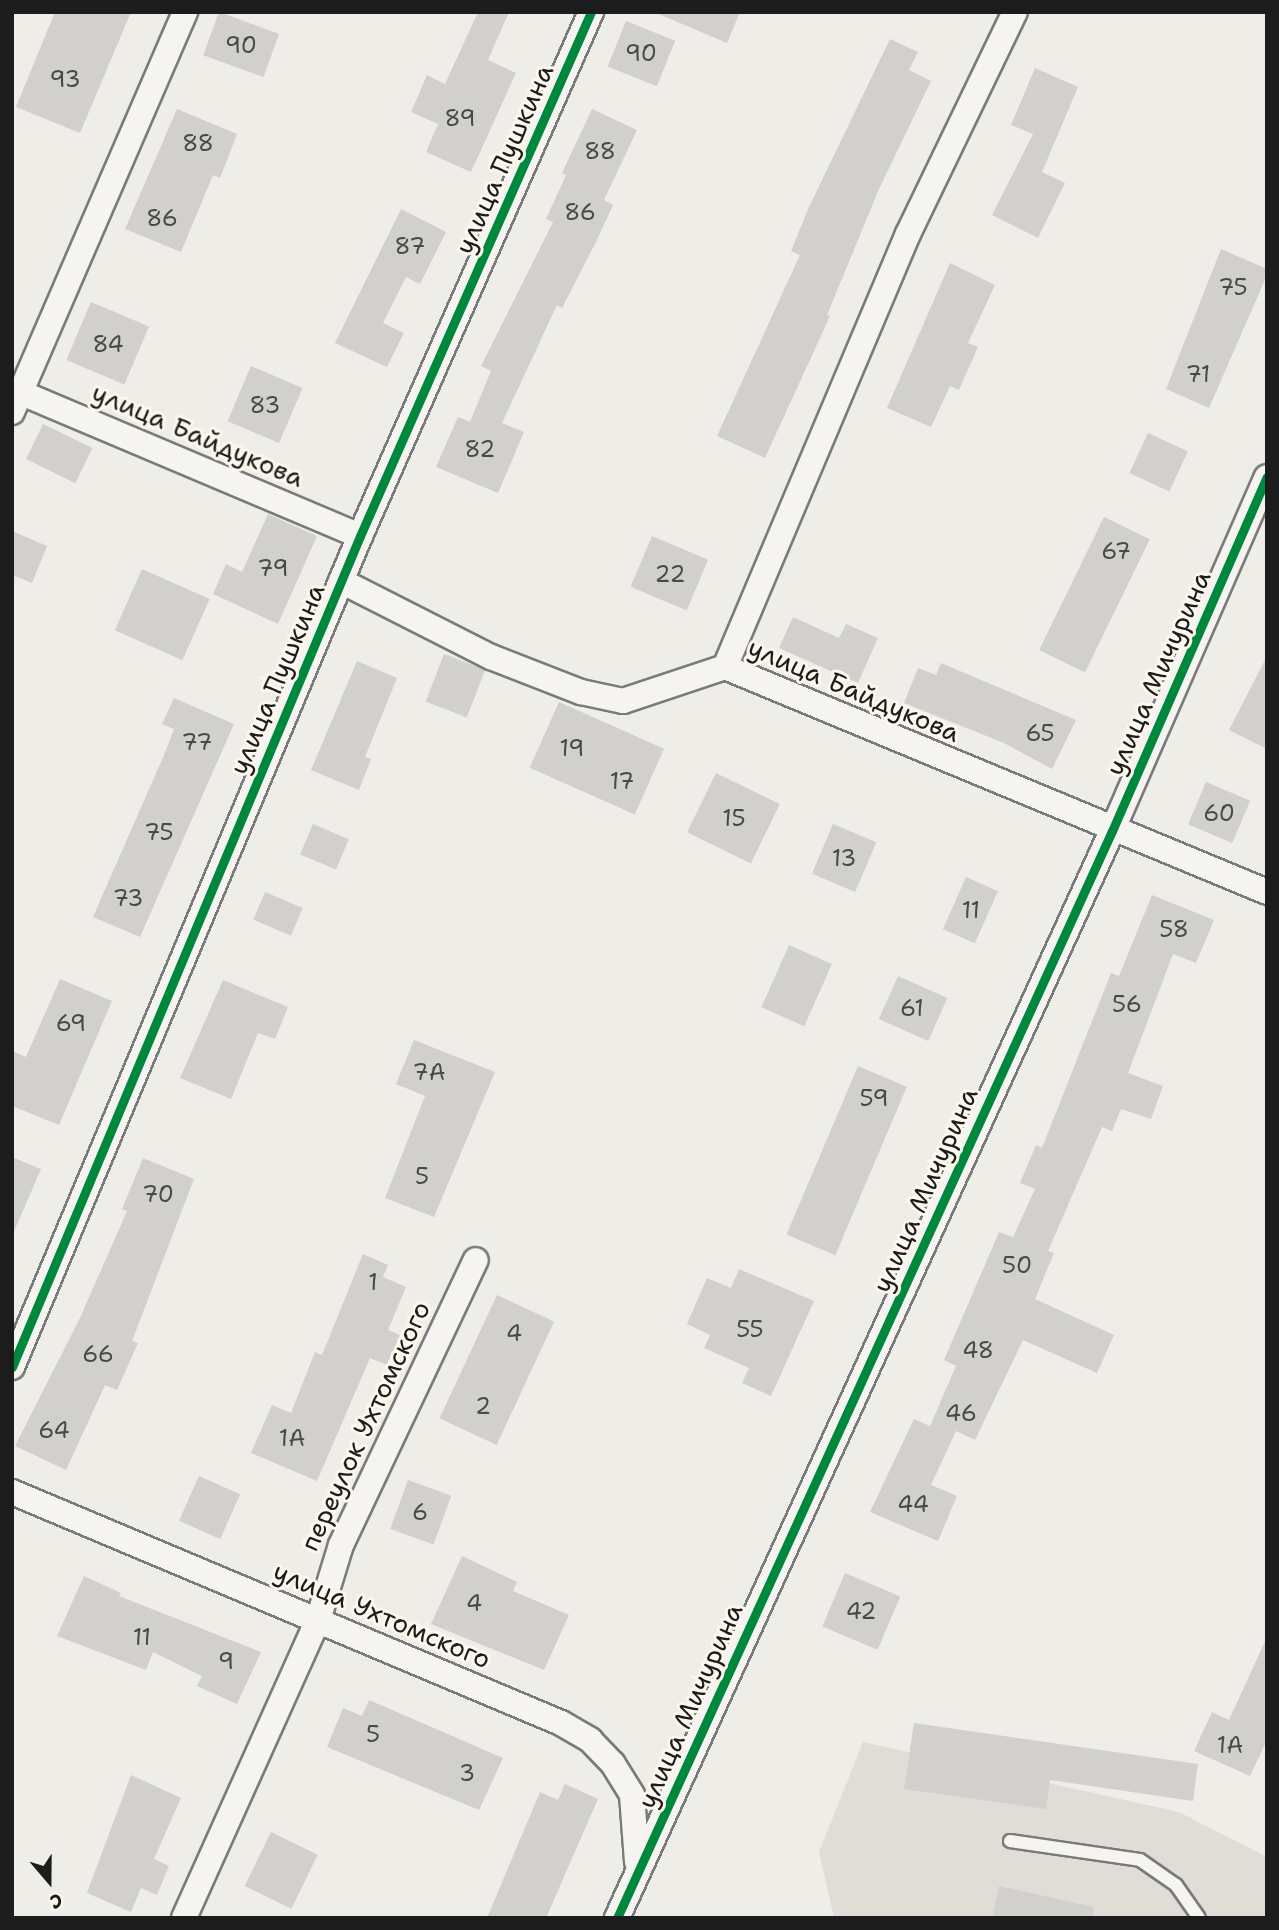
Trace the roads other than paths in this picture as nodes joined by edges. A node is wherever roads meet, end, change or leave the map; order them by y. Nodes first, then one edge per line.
1 (185, 12) edge
2 (591, 12) edge
3 (1015, 12) edge
4 (15, 398) edge
5 (1267, 477) edge
6 (360, 536) junction
7 (341, 581) junction
8 (724, 667) junction
9 (1112, 831) junction
10 (1267, 892) edge
11 (476, 1259) dead end
12 (12, 1367) edge
13 (12, 1492) edge
14 (318, 1620) junction
15 (1010, 1841) dead end
16 (637, 1873) junction
17 (184, 1918) edge
18 (617, 1918) edge
19 (1199, 1918) edge

1 - 4 street
2 - 6 street, улица Пушкина
3 - 8 street
4 - 6 street, улица Байдукова
5 - 9 street, улица Мичурина
6 - 7 street, улица Пушкина
7 - 8 street, улица Байдукова
7 - 12 street, улица Пушкина
8 - 9 street, улица Байдукова
9 - 10 street, улица Байдукова
9 - 16 street, улица Мичурина
11 - 14 street, переулок Ухтомского
13 - 14 street, улица Ухтомского
14 - 16 street, улица Ухтомского
14 - 17 street, переулок Ухтомского
15 - 19 lane
16 - 18 street, улица Мичурина

